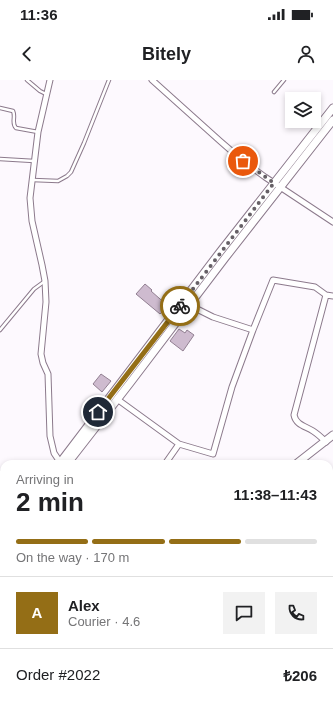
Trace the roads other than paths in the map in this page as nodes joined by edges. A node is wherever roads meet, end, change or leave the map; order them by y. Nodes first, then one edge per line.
1 (27, 80) edge
2 (50, 80) edge
3 (109, 80) edge
4 (152, 80) edge
5 (284, 80) edge
6 (274, 92) dead end
7 (47, 94) junction
8 (0, 108) edge
9 (333, 108) edge
10 (333, 120) edge
11 (38, 132) junction
12 (0, 159) edge
13 (34, 161) junction
14 (32, 180) junction
15 (278, 185) junction
16 (333, 222) edge
17 (45, 281) junction
18 (326, 295) junction
19 (333, 296) edge
20 (189, 305) junction
21 (0, 330) edge
22 (253, 330) junction
23 (117, 399) junction
24 (333, 435) edge
25 (326, 442) junction
26 (179, 444) junction
27 (60, 460) edge
28 (64, 460) edge
29 (65, 460) edge
30 (168, 460) edge
31 (301, 460) edge

1 - 7 lane
2 - 7 street
3 - 14 lane
4 - 15 street
5 - 6 lane
7 - 11 street
8 - 11 lane
9 - 15 main road
10 - 15 main road
11 - 13 street
12 - 13 lane
13 - 14 street
14 - 17 street
15 - 16 street
15 - 20 main road
15 - 28 main road
17 - 21 lane
17 - 27 street
18 - 19 street
18 - 22 street
18 - 25 street
20 - 22 street
20 - 23 main road
22 - 26 street
23 - 26 street
23 - 29 main road
24 - 25 main road
25 - 31 main road
26 - 30 street

